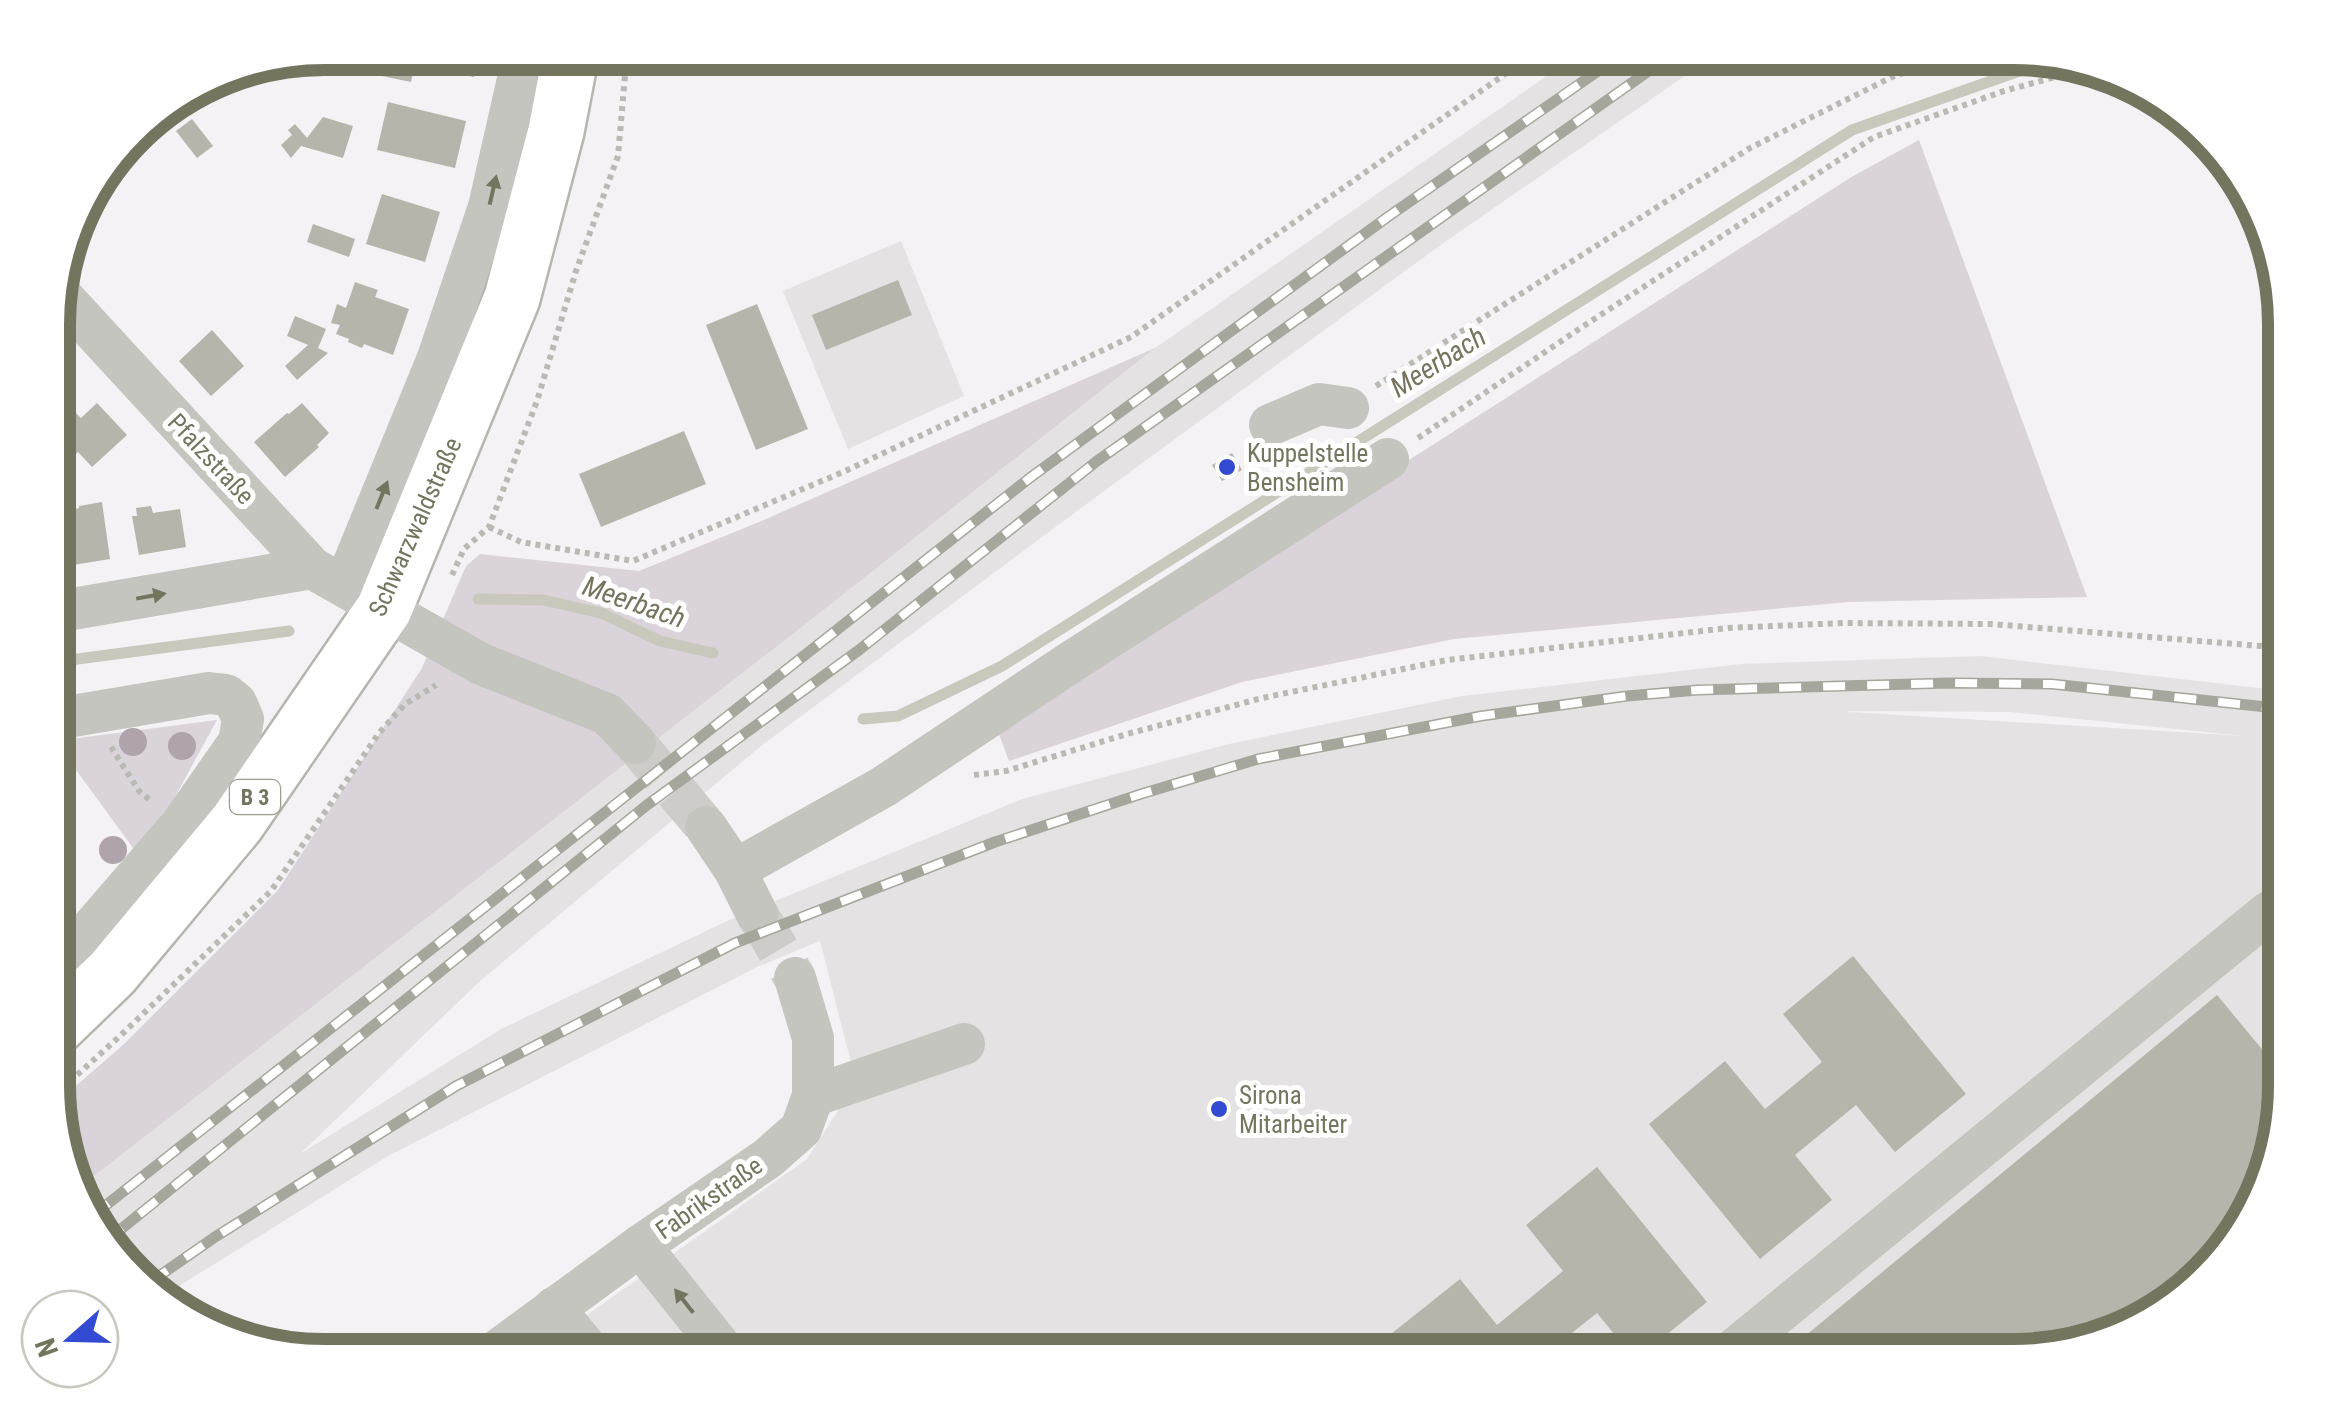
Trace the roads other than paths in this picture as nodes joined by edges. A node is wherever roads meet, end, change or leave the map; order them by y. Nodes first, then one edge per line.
1 (520, 71) edge
2 (568, 71) edge
3 (71, 305) edge
4 (1348, 408) road end
5 (1270, 425) dead end
6 (1388, 459) road end
7 (367, 600) junction
8 (70, 611) edge
9 (70, 717) edge
10 (635, 744) tunnel mouth
11 (706, 827) tunnel mouth
12 (734, 870) junction
13 (757, 914) tunnel mouth
14 (2267, 927) edge
15 (70, 951) edge
16 (796, 978) tunnel mouth
17 (70, 1014) edge
18 (964, 1044) dead end
19 (813, 1096) junction
20 (640, 1246) junction
21 (554, 1308) junction
22 (1749, 1338) edge
23 (513, 1339) edge
24 (578, 1339) edge
25 (714, 1339) edge

7 -> 1 street, Schwarzwaldstraße
2 - 7 main road, Schwarzwaldstraße / B 3
3 - 7 street, Pfalzstraße
4 - 5 street
6 - 12 street
8 -> 7 street
7 - 10 street
7 - 17 main road, Schwarzwaldstraße / B 3
9 - 15 street
11 - 12 street
12 - 13 street
14 - 22 street
16 - 19 street, Fabrikstraße
18 - 19 street
19 - 20 street, Fabrikstraße
20 - 21 street, Fabrikstraße
25 -> 20 street
21 - 23 street, Fabrikstraße
21 - 24 street

